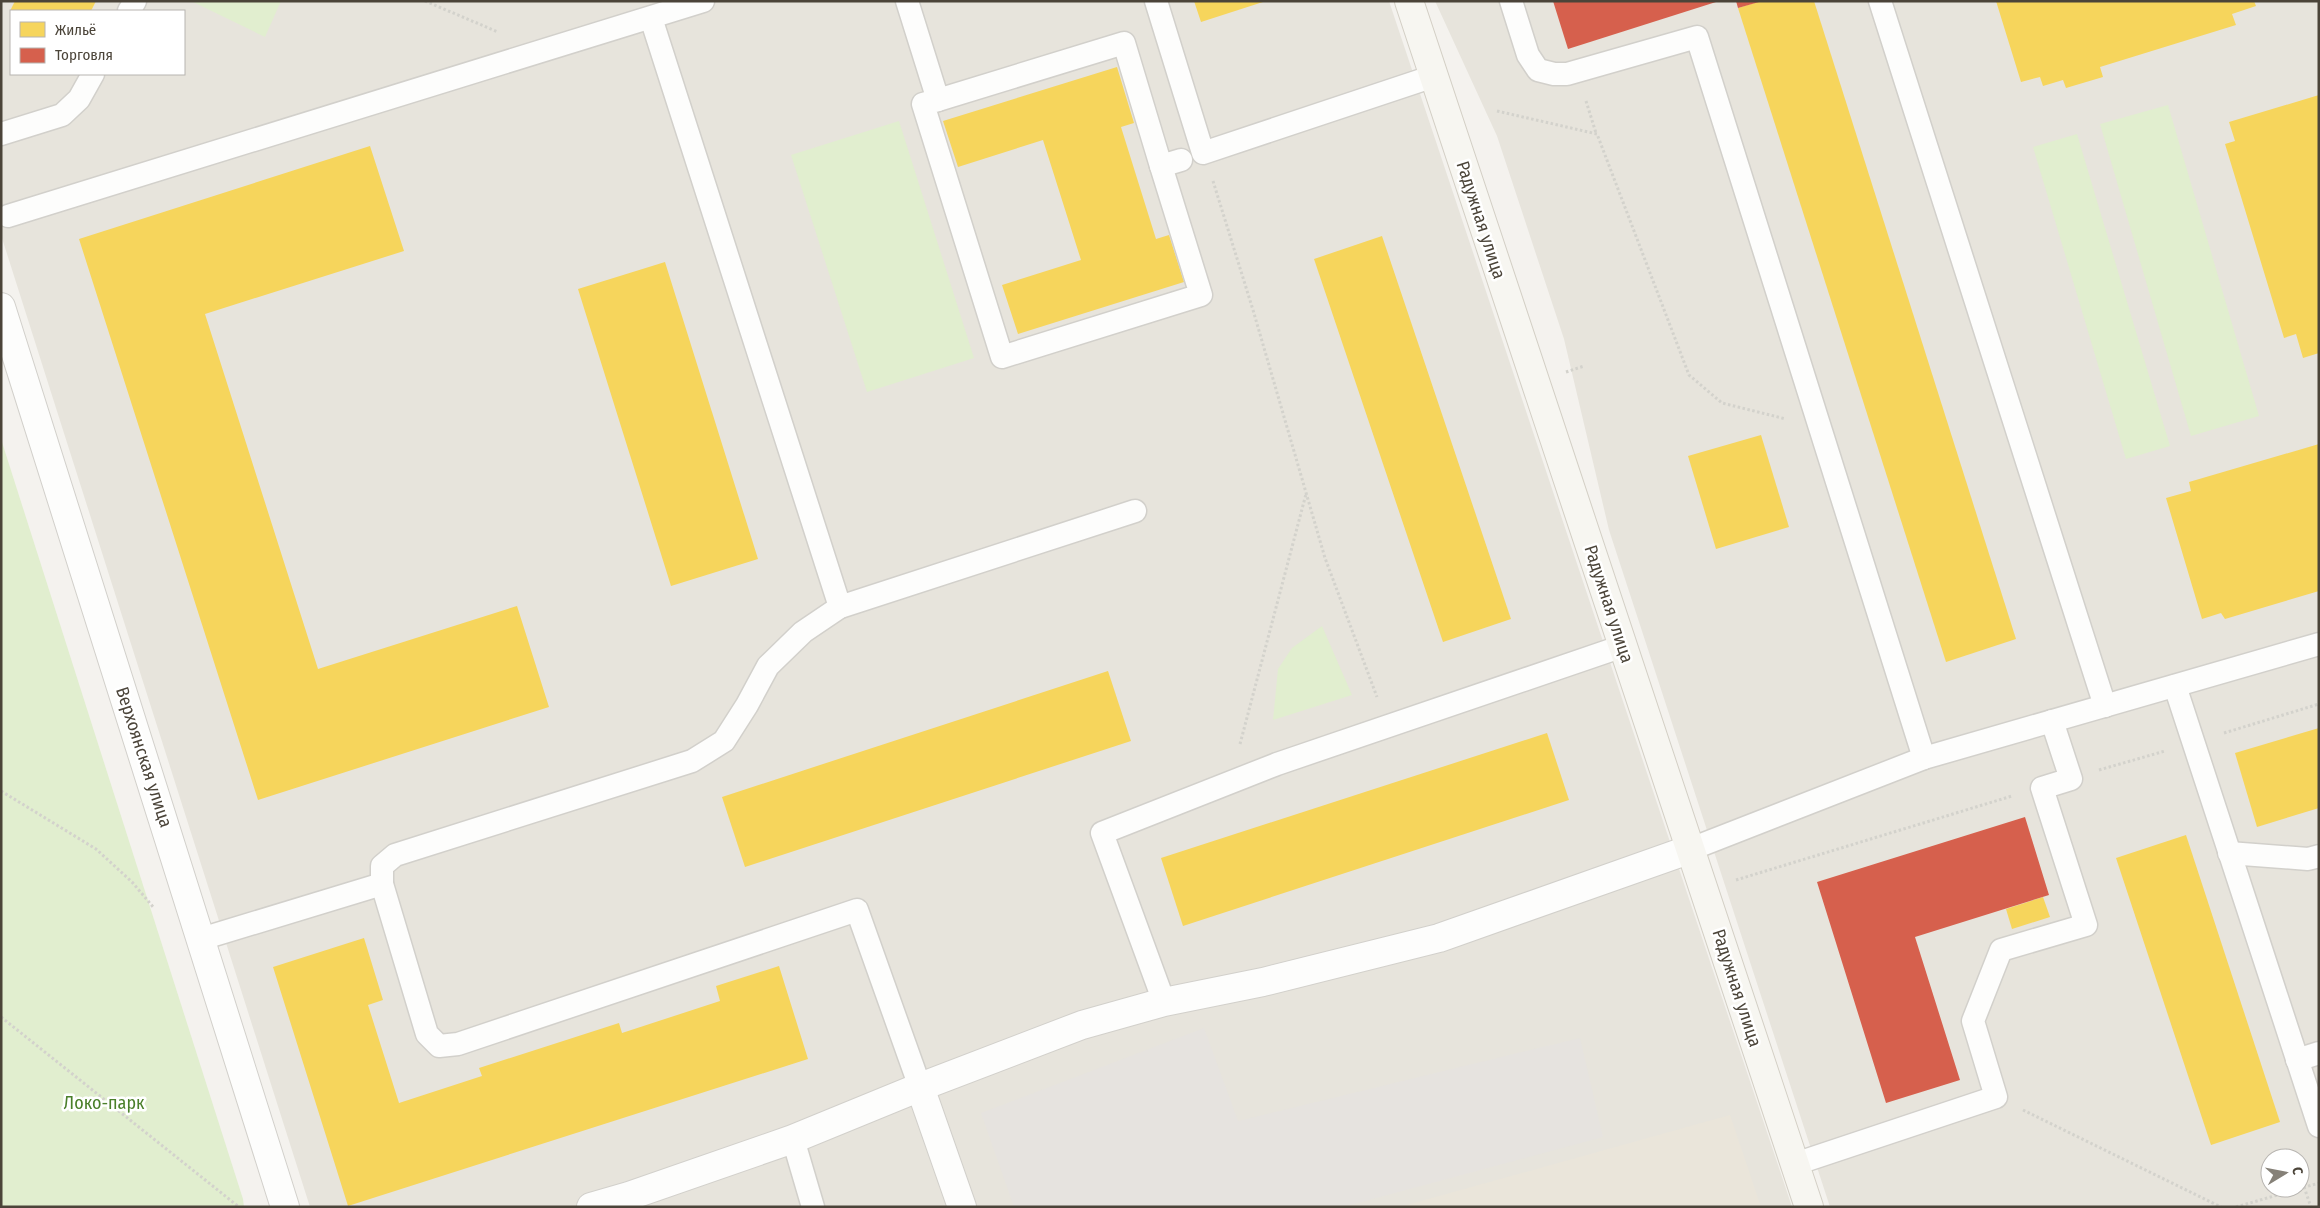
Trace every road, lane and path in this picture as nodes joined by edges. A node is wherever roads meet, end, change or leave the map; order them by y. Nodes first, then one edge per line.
1 (426, 1) edge
2 (703, 1) edge
3 (906, 1) edge
4 (1156, 1) edge
5 (1409, 1) edge
6 (1511, 1) edge
7 (1880, 1) edge
8 (651, 18) junction
9 (545, 51) junction
10 (92, 75) edge
11 (1434, 76) junction
12 (938, 100) junction
13 (1497, 111) dead end
14 (1, 134) edge
15 (1203, 153) junction
16 (8, 216) dead end
17 (1, 307) edge
18 (1818, 421) junction
19 (1306, 493) junction
20 (1135, 510) dead end
21 (840, 608) junction
22 (2319, 644) edge
23 (1624, 646) junction
24 (2174, 686) junction
25 (2105, 706) junction
26 (2052, 722) junction
27 (1387, 726) junction
28 (1924, 758) junction
29 (1230, 783) junction
30 (2042, 788) junction
31 (1, 791) edge
32 (1691, 849) junction
33 (2229, 853) junction
34 (2319, 856) edge
35 (382, 884) junction
36 (1704, 890) junction
37 (158, 912) dead end
38 (201, 939) junction
39 (1164, 1002) junction
40 (1, 1017) edge
41 (2319, 1053) edge
42 (2297, 1060) junction
43 (920, 1087) junction
44 (1996, 1097) junction
45 (2319, 1126) edge
46 (793, 1139) junction
47 (1795, 1164) junction
48 (2267, 1198) edge
49 (630, 1201) edge
50 (239, 1207) edge
51 (285, 1207) edge
52 (591, 1207) edge
53 (813, 1207) edge
54 (961, 1207) edge
55 (1809, 1207) edge
56 (2220, 1207) edge
57 (2236, 1207) edge

1 - 9 path
2 - 8 lane
3 - 12 lane
4 - 15 lane
5 - 11 street, Радужная улица
6 - 18 lane
7 - 25 lane
8 - 9 lane
8 - 21 lane
9 - 16 lane
10 - 14 lane
11 - 15 lane
11 - 23 street, Радужная улица
12 - 12 lane
13 - 18 path
15 - 19 path
17 - 38 street, Верхоянская улица
18 - 28 lane
19 - 27 path
19 - 29 path
20 - 21 lane
21 - 35 lane
22 - 24 lane
23 - 27 lane
23 - 32 street, Радужная улица
24 - 25 lane
24 - 33 lane
25 - 26 lane
26 - 28 lane
26 - 30 lane
27 - 29 lane
28 - 32 lane
29 - 39 lane
30 - 36 path
30 - 44 lane
31 - 37 path
32 - 36 street, Радужная улица
32 - 39 street
33 - 34 lane
33 - 42 lane
35 - 38 lane
35 - 43 lane
36 - 47 street, Радужная улица
38 - 51 street, Верхоянская улица
39 - 43 street
40 - 50 path
41 - 42 lane
42 - 45 lane
43 - 46 street
43 - 54 street
44 - 47 lane
44 - 56 path
46 - 49 street
46 - 53 lane
47 - 55 street, Радужная улица
48 - 57 path
49 - 52 street

